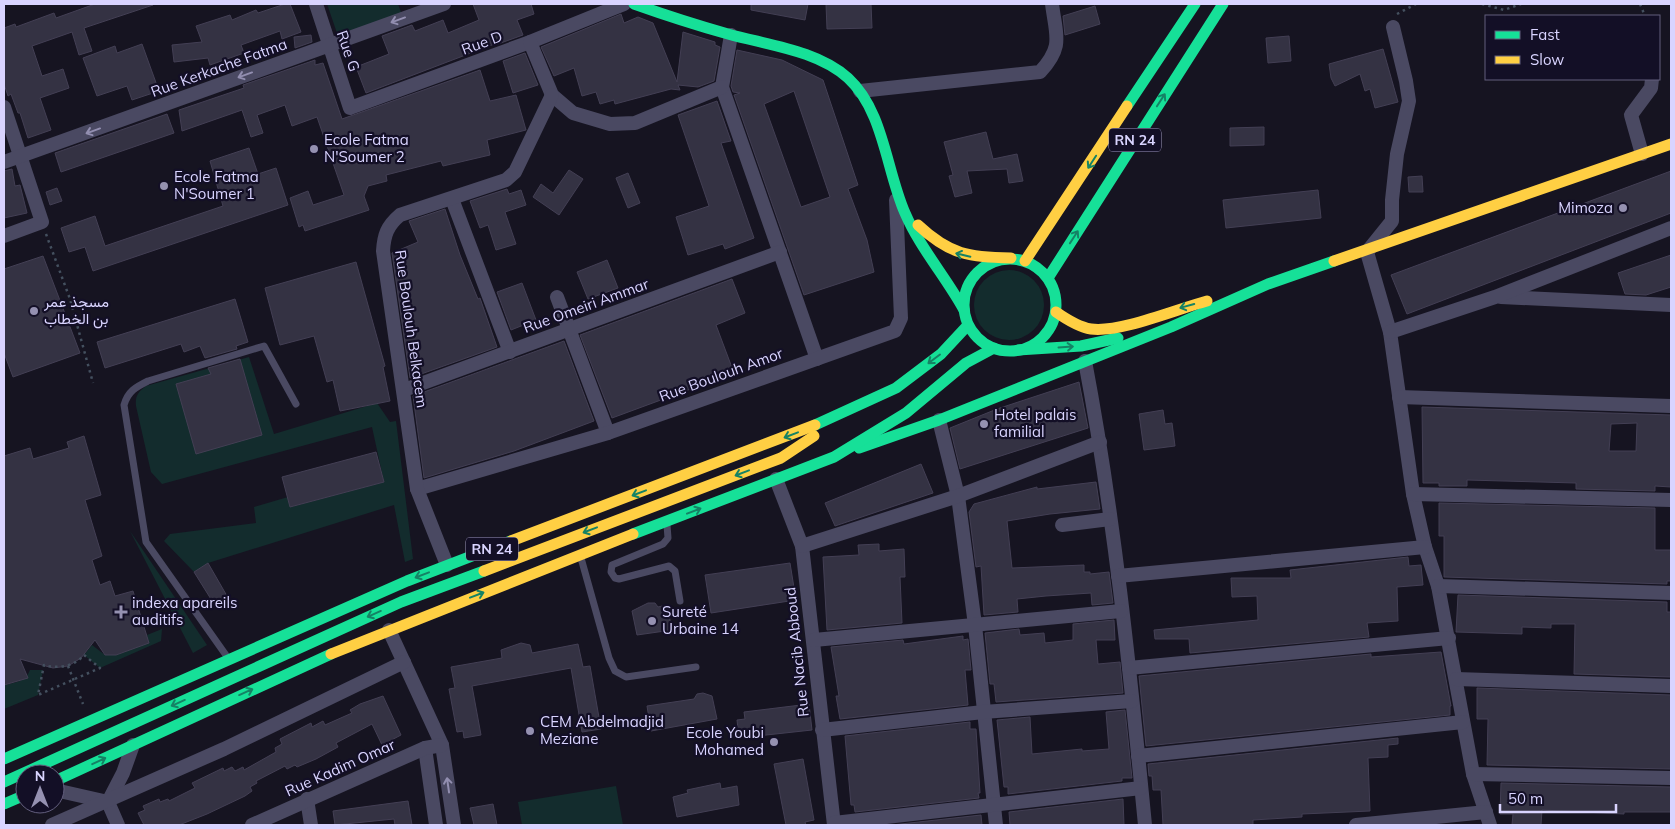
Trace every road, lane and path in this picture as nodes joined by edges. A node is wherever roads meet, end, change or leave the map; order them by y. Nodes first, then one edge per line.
1 (316, 4) edge
2 (444, 4) edge
3 (624, 4) edge
4 (634, 4) edge
5 (1052, 4) edge
6 (1194, 4) edge
7 (1223, 4) edge
8 (1482, 4) edge
9 (1522, 4) edge
10 (1392, 27) dead end
11 (731, 35) junction
12 (530, 42) junction
13 (328, 46) junction
14 (1652, 80) edge
15 (722, 87) junction
16 (860, 91) junction
17 (552, 95) junction
18 (4, 107) edge
19 (350, 108) joint
20 (1671, 144) edge
21 (1642, 154) junction
22 (21, 157) junction
23 (4, 162) edge
24 (895, 186) junction
25 (452, 198) junction
26 (905, 212) junction
27 (42, 222) junction
28 (1671, 228) edge
29 (4, 236) edge
30 (780, 252) junction
31 (1367, 252) junction
32 (1011, 258) junction
33 (1025, 261) junction
34 (1048, 278) junction
35 (1268, 284) junction
36 (557, 296) dead end
37 (1496, 297) junction
38 (1671, 305) edge
39 (964, 310) junction
40 (1056, 312) junction
41 (968, 325) junction
42 (1171, 327) junction
43 (570, 329) junction
44 (1390, 332) junction
45 (994, 348) junction
46 (1018, 350) junction
47 (510, 352) junction
48 (817, 359) junction
49 (1085, 361) junction
50 (93, 383) dead end
51 (404, 390) junction
52 (1399, 397) junction
53 (296, 404) dead end
54 (860, 405) junction
55 (1671, 406) edge
56 (939, 420) junction
57 (608, 433) junction
58 (1100, 442) junction
59 (834, 457) junction
60 (776, 480) junction
61 (417, 488) junction
62 (1414, 494) junction
63 (958, 496) junction
64 (1671, 500) edge
65 (1110, 519) junction
66 (666, 522) junction
67 (1062, 525) dead end
68 (802, 546) junction
69 (1425, 547) junction
70 (581, 555) junction
71 (447, 565) junction
72 (1118, 576) junction
73 (1438, 586) junction
74 (1671, 593) edge
75 (680, 601) dead end
76 (1122, 612) junction
77 (975, 625) junction
78 (389, 630) junction
79 (1449, 638) junction
80 (814, 640) junction
81 (228, 658) junction
82 (404, 662) junction
83 (68, 666) junction
84 (696, 666) dead end
85 (1129, 668) junction
86 (73, 679) junction
87 (1456, 679) junction
88 (1671, 686) edge
89 (1132, 701) junction
90 (983, 712) junction
91 (89, 720) junction
92 (1463, 722) junction
93 (822, 730) junction
94 (133, 745) junction
95 (442, 745) junction
96 (425, 748) junction
97 (1138, 756) junction
98 (4, 759) edge
99 (1473, 774) junction
100 (65, 776) edge
101 (1671, 778) edge
102 (4, 782) edge
103 (1141, 788) junction
104 (65, 792) edge
105 (307, 799) junction
106 (108, 802) junction
107 (994, 804) junction
108 (1488, 818) edge
109 (834, 824) edge
110 (52, 825) edge
111 (118, 825) edge
112 (252, 825) edge
113 (311, 825) edge
114 (436, 825) edge
115 (454, 825) edge
116 (996, 825) edge
117 (1145, 825) edge
118 (1356, 825) edge

1 - 13 street, Rue G
2 -> 13 street, Rue Kerkache Fatma
3 - 12 street, Rue D
4 - 11 main road
5 - 16 street
6 -> 33 main road, RN 24
34 -> 7 main road, RN 24
8 - 9 path
10 - 31 street
11 - 15 street
11 - 16 main road
12 - 17 street
12 - 19 street, Rue D
13 - 19 street, Rue G
13 -> 22 street, Rue Kerkache Fatma
14 - 21 street
15 - 17 street
15 - 30 street
16 - 24 main road
17 - 25 street, Rue Boulouh Belkacem
18 - 22 street
20 - 21 main road
21 - 31 main road
22 - 23 street, Rue Kerkache Fatma
22 - 27 street
24 - 26 main road
24 - 48 street, Rue Boulouh Amor
25 - 47 street
25 - 51 street, Rue Boulouh Belkacem
32 -> 26 main road
26 - 39 main road
27 - 29 street
27 - 50 path
28 - 37 street
30 - 43 street, Rue Omeiri Ammar
30 - 48 street
31 - 35 main road
31 - 44 street
32 - 33 main road
32 - 39 main road
33 - 34 main road
34 - 40 main road
35 -> 40 main road
35 - 42 main road
36 - 43 street
37 - 38 street
37 - 44 street
39 - 41 main road
40 - 46 main road
41 - 45 main road
41 -> 54 main road, RN 24
46 -> 42 main road
42 - 49 main road
43 - 47 street, Rue Omeiri Ammar
43 - 57 street
44 - 52 street
45 - 46 main road
45 - 59 main road, RN 24
47 - 51 street, Rue Omeiri Ammar
48 - 57 street, Rue Boulouh Amor
49 - 56 main road
49 - 58 street
51 - 61 street, Rue Boulouh Belkacem
52 - 55 street
52 - 62 street
53 - 81 lane
54 -> 71 main road, RN 24
54 -> 102 main road, RN 24
56 - 59 main road
56 - 63 street
57 - 61 street, Rue Boulouh Amor
58 - 63 street
58 - 65 street
59 - 60 main road, RN 24
66 -> 60 main road, RN 24
60 - 68 street, Rue Nacib Abboud
61 - 71 street, Rue Boulouh Belkacem
62 - 64 street
62 - 69 street
63 - 68 street
63 - 77 street
65 - 67 street
65 - 72 street
66 - 70 main road, RN 24
66 - 75 lane
68 - 80 street, Rue Nacib Abboud
69 - 72 street
69 - 73 street
78 -> 70 main road, RN 24
70 - 84 lane
71 -> 81 main road, RN 24
72 - 76 street
73 - 74 street
73 - 79 street
76 - 77 street
76 - 85 street
77 - 80 street
77 - 90 street
78 - 82 street
94 -> 78 main road, RN 24
79 - 85 street
79 - 87 street
80 - 93 street, Rue Nacib Abboud
81 - 91 main road, RN 24
82 - 95 street
82 - 106 street
83 - 86 path
83 - 86 path
83 - 86 path
85 - 89 street
86 - 91 path
87 - 88 street
87 - 92 street
89 - 90 street
89 - 97 street
90 - 93 street
90 - 107 street
91 - 98 main road, RN 24
92 - 97 street
92 - 99 street
93 - 109 street, Rue Nacib Abboud
100 -> 94 main road, RN 24
94 - 106 street
95 - 96 street, Rue Kadim Omar
115 -> 95 street
96 - 105 street, Rue Kadim Omar
96 - 114 street
97 - 103 street
99 - 101 street
99 - 108 street
103 - 107 street
103 - 117 street
104 - 106 street
105 - 112 street, Rue Kadim Omar
105 - 113 street
106 - 110 street
106 - 111 street
107 - 109 street
107 - 116 street
108 - 118 street

